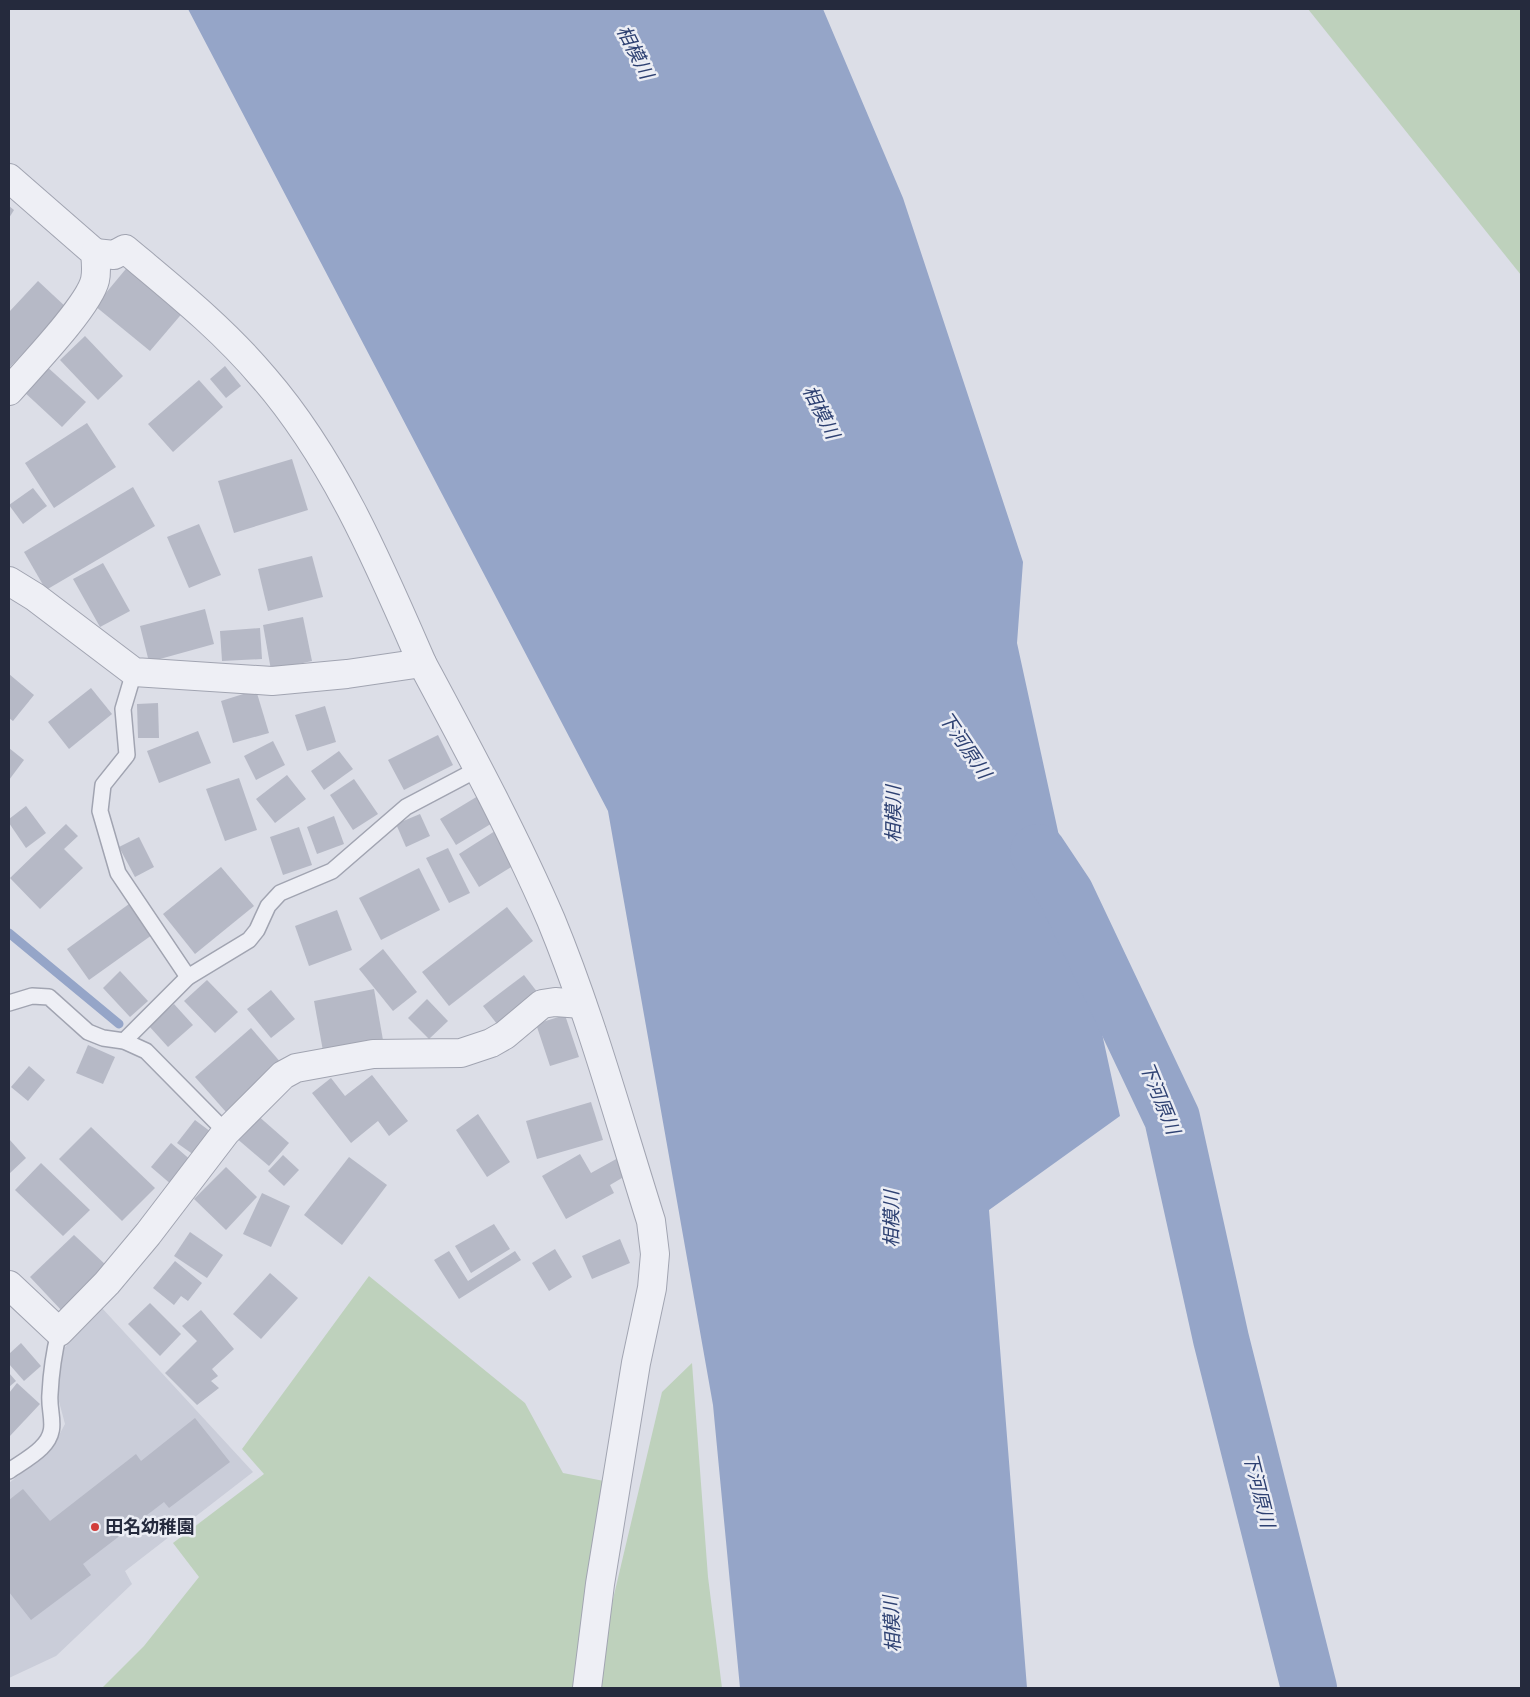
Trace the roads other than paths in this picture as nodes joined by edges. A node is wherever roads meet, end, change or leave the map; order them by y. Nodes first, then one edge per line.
1 (9, 178) edge
2 (95, 253) junction
3 (9, 391) edge
4 (9, 581) edge
5 (422, 663) junction
6 (134, 672) junction
7 (478, 769) junction
8 (188, 976) junction
9 (9, 1004) edge
10 (582, 1004) junction
11 (124, 1041) junction
12 (226, 1132) junction
13 (9, 1285) edge
14 (59, 1332) junction
15 (9, 1471) edge
16 (587, 1688) edge

1 - 2 street
2 - 3 street
2 - 5 street
4 - 6 street
5 - 6 street
5 - 7 street
6 - 8 lane
7 - 8 lane
7 - 10 street
8 - 11 lane
9 - 11 lane
10 - 12 street
10 - 16 street
11 - 12 lane
12 - 14 street
13 - 14 street
14 - 15 lane

